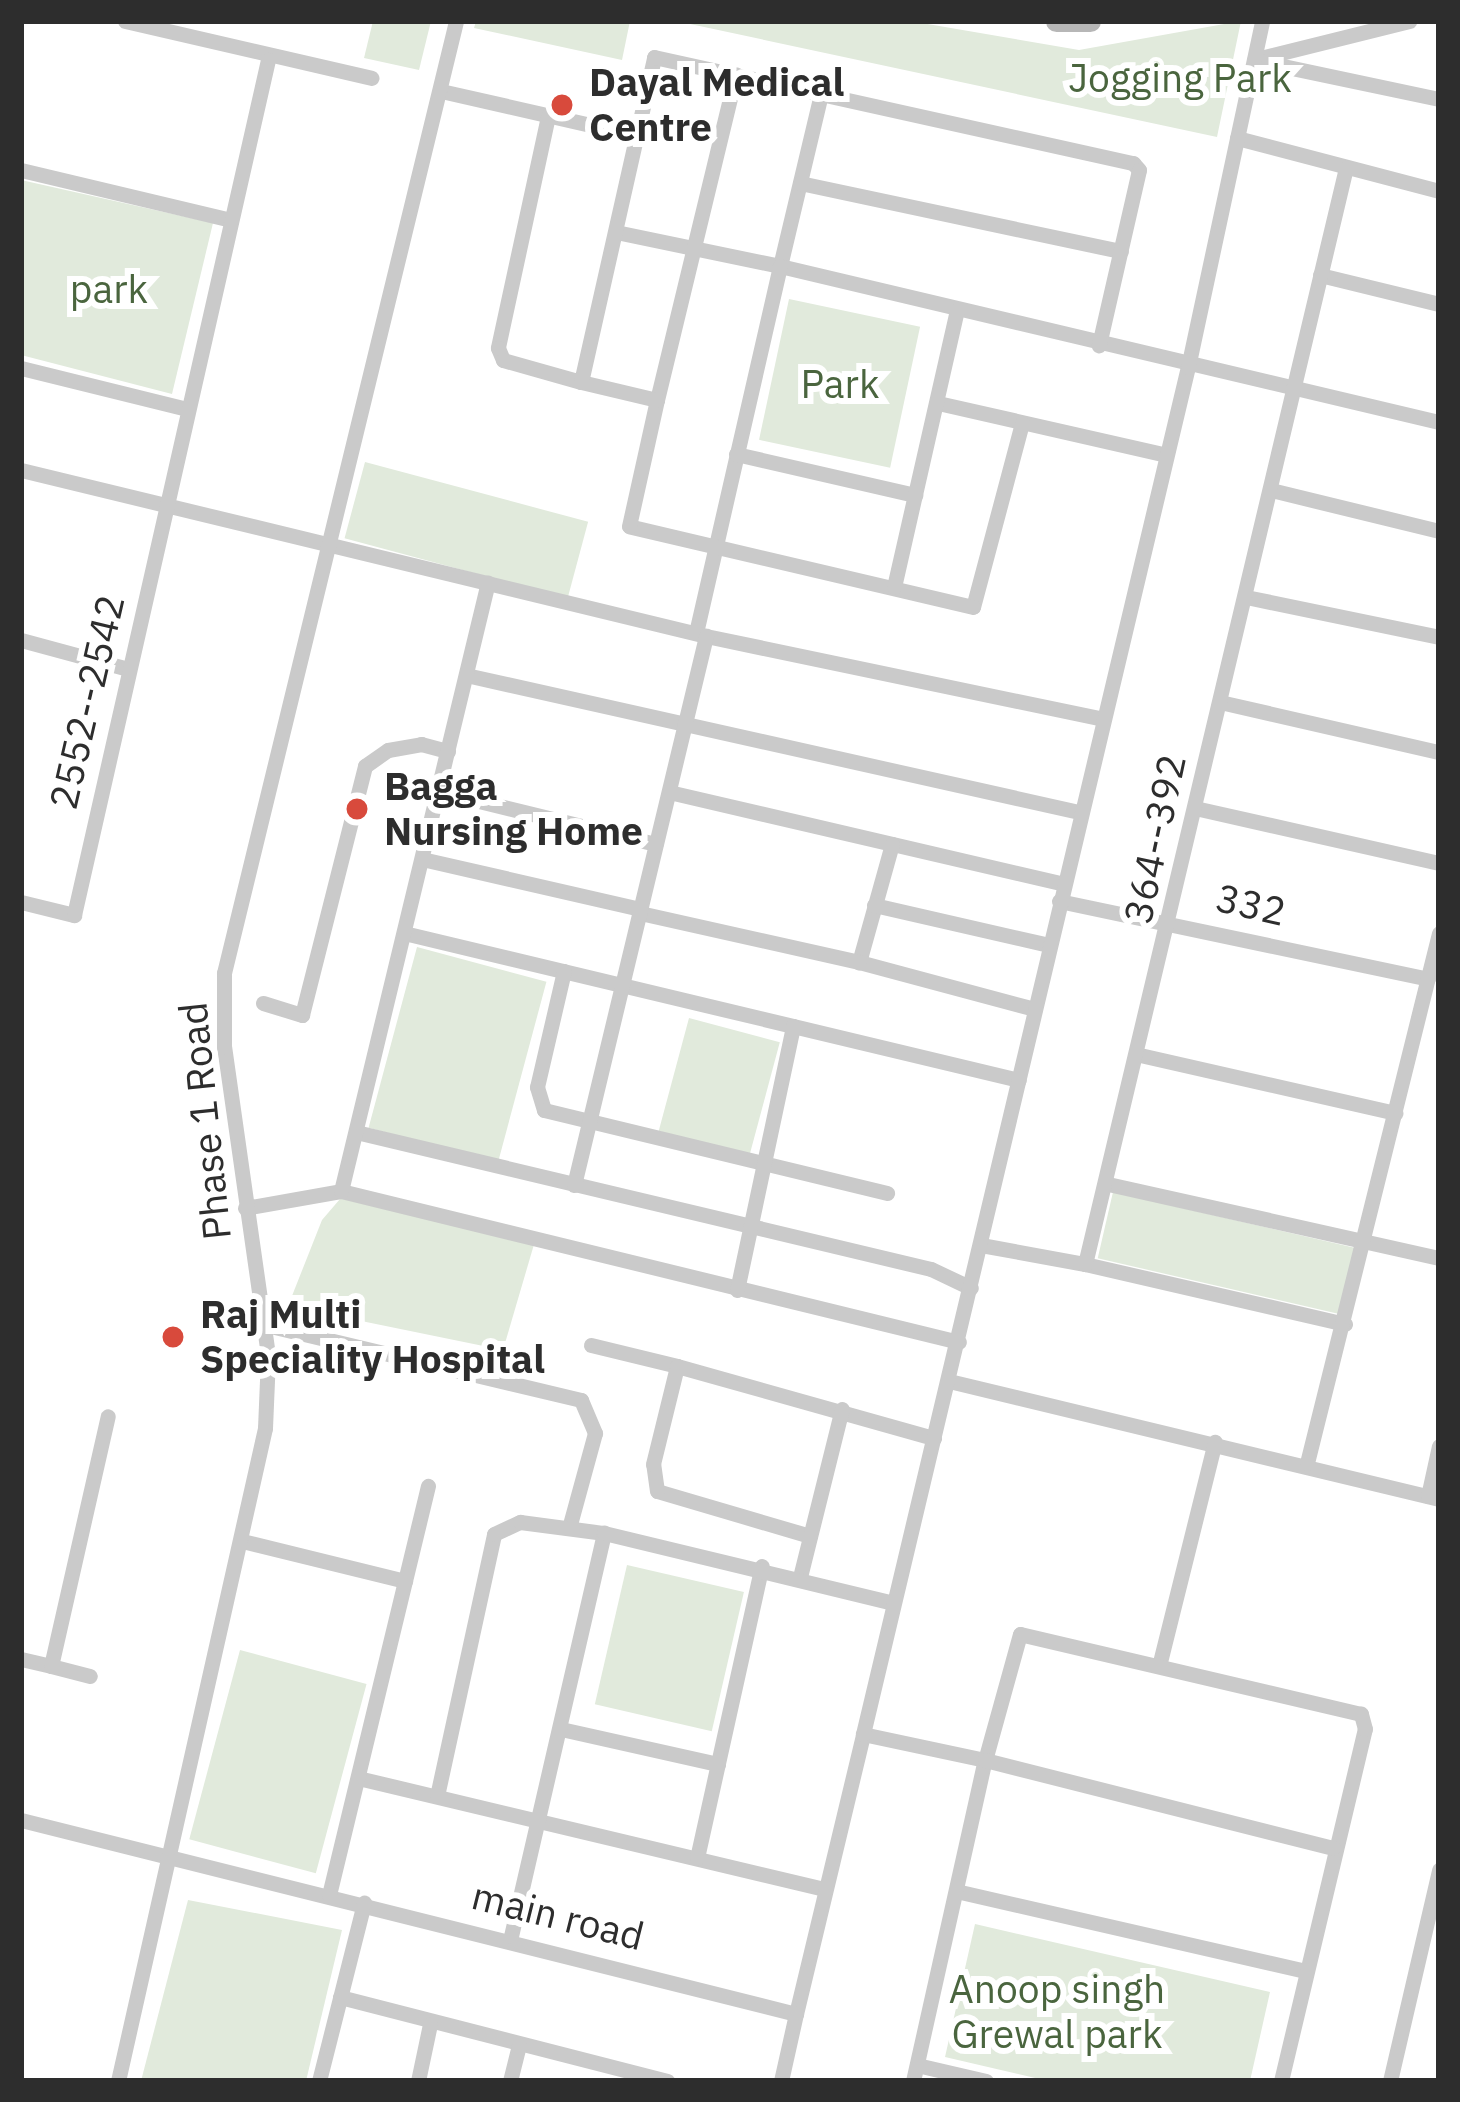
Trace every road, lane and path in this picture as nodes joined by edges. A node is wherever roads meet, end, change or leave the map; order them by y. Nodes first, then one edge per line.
1 (125, 21) edge
2 (456, 21) edge
3 (1056, 21) edge
4 (1090, 21) edge
5 (1262, 21) edge
6 (1409, 21) edge
7 (268, 60) junction
8 (1254, 60) junction
9 (736, 74) junction
10 (371, 79) dead end
11 (441, 91) junction
12 (821, 94) junction
13 (1439, 99) edge
14 (548, 116) junction
15 (635, 136) junction
16 (1237, 138) junction
17 (1346, 168) junction
18 (21, 170) edge
19 (800, 183) junction
20 (1439, 191) edge
21 (231, 220) junction
22 (616, 232) junction
23 (695, 248) junction
24 (1121, 251) junction
25 (780, 266) junction
26 (1320, 275) junction
27 (1439, 304) edge
28 (957, 310) junction
29 (1099, 345) junction
30 (1188, 367) junction
31 (21, 368) edge
32 (581, 382) junction
33 (1293, 388) junction
34 (657, 400) junction
35 (938, 403) junction
36 (187, 410) junction
37 (1439, 422) edge
38 (1022, 423) junction
39 (736, 454) junction
40 (1166, 455) junction
41 (21, 470) edge
42 (1271, 490) junction
43 (915, 495) junction
44 (166, 504) junction
45 (1439, 531) edge
46 (334, 540) junction
47 (717, 545) junction
48 (488, 582) junction
49 (894, 586) junction
50 (1246, 597) junction
51 (701, 634) junction
52 (1439, 638) edge
53 (21, 640) edge
54 (128, 669) junction
55 (466, 675) junction
56 (1220, 702) junction
57 (1100, 718) junction
58 (684, 724) junction
59 (448, 751) junction
60 (1439, 752) edge
61 (438, 791) junction
62 (669, 792) junction
63 (1195, 808) junction
64 (1079, 812) junction
65 (656, 844) junction
66 (892, 844) junction
67 (422, 859) junction
68 (1439, 863) edge
69 (1063, 884) junction
70 (21, 902) edge
71 (1059, 902) junction
72 (874, 905) junction
73 (641, 911) junction
74 (1172, 921) junction
75 (404, 933) junction
76 (1439, 933) edge
77 (1049, 945) junction
78 (859, 962) junction
79 (563, 971) junction
80 (1428, 979) junction
81 (624, 986) junction
82 (263, 1003) dead end
83 (1035, 1010) junction
84 (793, 1026) junction
85 (1140, 1055) junction
86 (1019, 1080) junction
87 (1396, 1113) junction
88 (590, 1124) junction
89 (356, 1132) junction
90 (763, 1166) junction
91 (1108, 1184) junction
92 (574, 1185) junction
93 (341, 1191) junction
94 (886, 1193) dead end
95 (245, 1208) junction
96 (750, 1226) junction
97 (1365, 1242) junction
98 (981, 1245) junction
99 (1439, 1258) edge
100 (1085, 1264) junction
101 (971, 1288) junction
102 (736, 1290) junction
103 (262, 1324) junction
104 (1345, 1324) junction
105 (959, 1342) junction
106 (591, 1345) dead end
107 (677, 1366) junction
108 (949, 1382) junction
109 (842, 1409) junction
110 (108, 1416) dead end
111 (934, 1438) junction
112 (1216, 1442) junction
113 (1439, 1446) edge
114 (1307, 1463) junction
115 (428, 1486) dead end
116 (1433, 1498) edge
117 (569, 1528) junction
118 (604, 1533) junction
119 (810, 1536) junction
120 (242, 1541) junction
121 (762, 1566) junction
122 (800, 1577) junction
123 (405, 1581) junction
124 (890, 1602) junction
125 (21, 1659) edge
126 (1160, 1662) junction
127 (51, 1666) junction
128 (90, 1676) dead end
129 (561, 1729) junction
130 (863, 1734) junction
131 (985, 1760) junction
132 (718, 1764) junction
133 (358, 1778) junction
134 (437, 1796) junction
135 (21, 1820) edge
136 (539, 1820) junction
137 (1333, 1848) junction
138 (173, 1857) junction
139 (697, 1858) junction
140 (1439, 1870) edge
141 (821, 1888) junction
142 (956, 1891) junction
143 (329, 1894) junction
144 (364, 1903) junction
145 (511, 1936) junction
146 (1305, 1971) junction
147 (340, 1997) junction
148 (796, 2014) junction
149 (430, 2024) junction
150 (518, 2045) junction
151 (915, 2073) edge
152 (603, 2074) edge
153 (118, 2081) edge
154 (319, 2081) edge
155 (418, 2081) edge
156 (510, 2081) edge
157 (667, 2081) edge
158 (782, 2081) edge
159 (986, 2081) edge
160 (1281, 2081) edge
161 (1390, 2081) edge

1 - 7 street
2 - 11 street, Phase 1 Road
3 - 4 street
5 - 8 street
6 - 8 street
7 - 10 street
7 - 21 street, 2552--2542
8 - 13 street
8 - 16 street
9 - 12 street
9 - 15 street
9 - 23 street
11 - 14 street
11 - 46 street, Phase 1 Road
12 - 19 street
12 - 24 street
14 - 15 street
14 - 32 street
15 - 22 street
16 - 17 street
16 - 30 street
17 - 20 street
17 - 26 street, 364--392
18 - 21 street
19 - 24 street
19 - 25 street
21 - 36 street, 2552--2542
22 - 23 street
22 - 32 street
23 - 25 street
23 - 34 street
24 - 29 street
25 - 28 street
25 - 39 street
26 - 27 street
26 - 33 street, 364--392
28 - 29 street
28 - 35 street
29 - 30 street
30 - 33 street
30 - 40 street
31 - 36 street
32 - 34 street
33 - 37 street
33 - 42 street, 364--392
34 - 47 street
35 - 38 street
35 - 43 street
36 - 44 street, 2552--2542
38 - 40 street
38 - 49 street
39 - 43 street
39 - 47 street
40 - 57 street
41 - 44 street
42 - 45 street
42 - 50 street, 364--392
43 - 49 street
44 - 46 street
44 - 54 street, 2552--2542
46 - 48 street
46 - 95 street, Phase 1 Road
47 - 49 street
47 - 51 street
48 - 51 street
48 - 55 street
50 - 52 street
50 - 56 street, 364--392
51 - 57 street
51 - 58 street
53 - 54 street
54 - 70 street, 2552--2542
55 - 58 street
55 - 59 street
56 - 60 street
56 - 63 street, 364--392
57 - 64 street
58 - 62 street
58 - 64 street
59 - 61 street
59 - 82 street
61 - 65 street
61 - 67 street
62 - 65 street
62 - 66 street
63 - 68 street
63 - 74 street, 364--392
64 - 69 street
65 - 73 street
66 - 69 street
66 - 72 street
67 - 73 street
67 - 75 street
69 - 71 street
71 - 74 street, 332
71 - 77 street
72 - 77 street
72 - 78 street
73 - 78 street
73 - 81 street
74 - 80 street, 332
74 - 85 street, 364--392
75 - 79 street
75 - 89 street
76 - 80 street
77 - 83 street
78 - 83 street
79 - 81 street
79 - 88 street
80 - 87 street
81 - 84 street
81 - 88 street
83 - 86 street
84 - 86 street
84 - 90 street
85 - 87 street
85 - 91 street, 364--392
86 - 98 street
87 - 97 street
88 - 90 street
88 - 92 street
89 - 92 street
89 - 93 street
90 - 94 street
90 - 96 street
91 - 97 street
91 - 100 street, 364--392
92 - 96 street
93 - 95 street
93 - 102 street
95 - 103 street, Phase 1 Road
96 - 101 street
96 - 102 street
97 - 99 street
97 - 104 street
98 - 100 street
98 - 101 street
100 - 104 street
101 - 105 street
102 - 105 street
103 - 117 street
103 - 120 street, Phase 1 Road
104 - 114 street
105 - 108 street
106 - 107 street
107 - 109 street
107 - 119 street
108 - 111 street
108 - 112 street
109 - 111 street
109 - 119 street
110 - 127 street
111 - 124 street
112 - 114 street
112 - 126 street
113 - 116 street
114 - 116 street
115 - 123 street
117 - 118 street
117 - 134 street
118 - 121 street
118 - 129 street
119 - 122 street
120 - 123 street
120 - 138 street, Phase 1 Road
121 - 122 street
121 - 132 street
122 - 124 street
123 - 133 street
124 - 130 street
125 - 127 street
126 - 131 street
126 - 137 street
127 - 128 street
129 - 132 street
129 - 136 street
130 - 131 street
130 - 141 street
131 - 137 street
131 - 142 street
132 - 139 street
133 - 134 street
133 - 143 street
134 - 136 street
135 - 138 street, main road
136 - 139 street
136 - 145 street
137 - 146 street
138 - 143 street, main road
138 - 153 street, Phase 1 Road
139 - 141 street
140 - 161 street
141 - 148 street
142 - 146 street
142 - 151 street
143 - 144 street, main road
144 - 145 street, main road
144 - 147 street
145 - 148 street, main road
146 - 160 street
147 - 149 street
147 - 154 street
148 - 158 street
149 - 150 street
149 - 155 street
150 - 152 street
150 - 156 street
151 - 159 street
152 - 157 street

